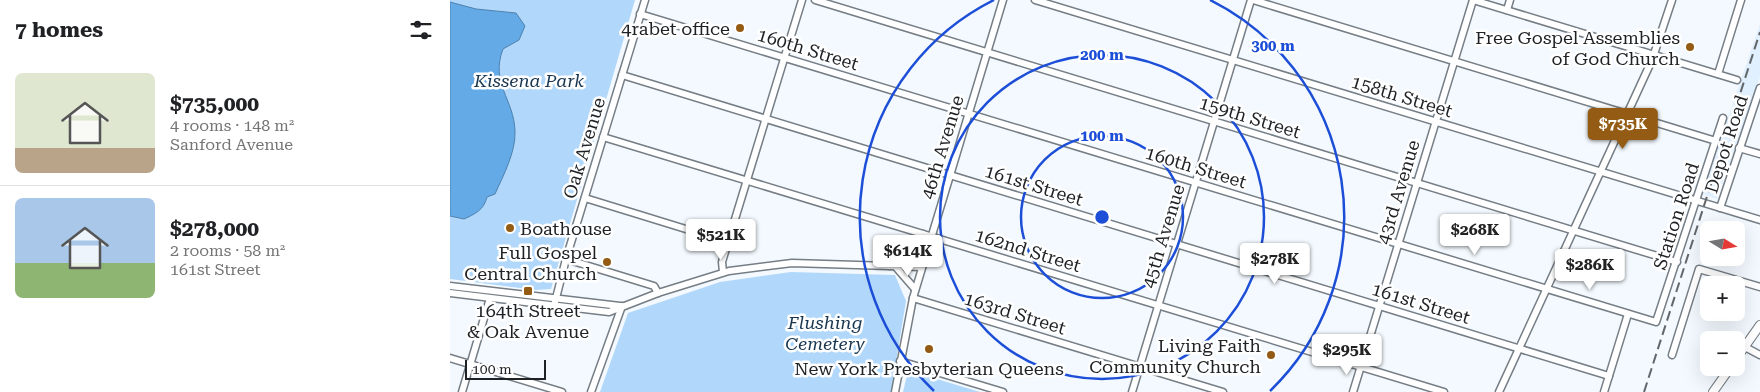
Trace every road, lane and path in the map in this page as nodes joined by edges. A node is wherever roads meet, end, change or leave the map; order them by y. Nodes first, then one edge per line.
1 (644, 0) edge
2 (802, 0) edge
3 (814, 0) edge
4 (1002, 0) edge
5 (1035, 0) edge
6 (1252, 0) edge
7 (1473, 0) edge
8 (1510, 0) edge
9 (1672, 0) edge
10 (1740, 0) edge
11 (1507, 10) junction
12 (640, 14) junction
13 (987, 52) junction
14 (1654, 55) junction
15 (784, 58) junction
16 (1232, 60) junction
17 (1454, 61) junction
18 (1718, 74) junction
19 (622, 76) junction
20 (1737, 80) dead end
21 (1760, 88) edge
22 (968, 113) junction
23 (1628, 114) junction
24 (1723, 118) dead end
25 (766, 119) junction
26 (1214, 121) junction
27 (1435, 122) junction
28 (603, 137) junction
29 (1716, 140) junction
30 (1739, 148) junction
31 (1760, 154) edge
32 (1601, 172) junction
33 (949, 175) junction
34 (747, 180) junction
35 (1195, 183) junction
36 (1417, 183) junction
37 (584, 198) junction
38 (1696, 201) junction
39 (1720, 208) junction
40 (1760, 220) edge
41 (1574, 231) junction
42 (923, 234) junction
43 (931, 236) junction
44 (728, 242) junction
45 (1176, 244) junction
46 (1398, 244) junction
47 (566, 259) junction
48 (1677, 262) junction
49 (892, 266) junction
50 (922, 267) junction
51 (723, 272) junction
52 (450, 286) edge
53 (1760, 287) edge
54 (915, 289) junction
55 (1547, 289) junction
56 (450, 293) edge
57 (658, 293) junction
58 (490, 298) junction
59 (912, 298) junction
60 (554, 302) junction
61 (1158, 305) junction
62 (622, 306) junction
63 (1380, 306) junction
64 (1628, 314) junction
65 (1656, 322) joint
66 (1760, 325) edge
67 (1745, 347) joint
68 (1519, 348) junction
69 (1672, 355) dead end
70 (1760, 355) edge
71 (450, 358) edge
72 (900, 361) junction
73 (470, 364) junction
74 (1139, 366) junction
75 (1361, 367) junction
76 (1609, 376) junction
77 (1724, 376) edge
78 (462, 392) edge
79 (562, 392) edge
80 (591, 392) edge
81 (895, 392) edge
82 (1003, 392) edge
83 (1132, 392) edge
84 (1223, 392) edge
85 (1353, 392) edge
86 (1444, 392) edge
87 (1499, 392) edge
88 (1604, 392) edge
89 (1713, 392) edge

1 - 12 street, Oak Avenue
2 - 15 street
3 - 13 street, 159th Street
4 - 13 street, 46th Avenue
5 - 16 street, 158th Street
6 - 16 street, 45th Avenue
6 - 17 street
7 - 11 street
7 - 17 street, 43rd Avenue
8 - 11 street
9 - 14 street
10 - 18 street
11 - 14 street
12 - 15 street, 160th Street
12 - 19 street, Oak Avenue
13 - 22 street, 46th Avenue
13 - 26 street, 159th Street
14 - 18 street
14 - 23 street
15 - 22 street, 160th Street
15 - 25 street
16 - 26 street, 45th Avenue
16 - 27 street, 158th Street
17 - 23 street
17 - 27 street, 43rd Avenue
18 - 20 street
19 - 25 street, 161st Street
19 - 28 street, Oak Avenue
21 - 30 street, Depot Road
22 - 33 street, 46th Avenue
22 - 35 street, 160th Street
23 - 29 street
23 - 32 street
24 - 29 street, Station Road
25 - 33 street, 161st Street
25 - 34 street
26 - 35 street, 45th Avenue
26 - 36 street, 159th Street
27 - 32 street, 158th Street
27 - 36 street, 43rd Avenue
28 - 34 street, 162nd Street
28 - 37 street, Oak Avenue
29 - 38 street, Station Road
30 - 31 street
30 - 39 street, Depot Road
32 - 38 street, 158th Street
32 - 41 street
33 - 43 street, 46th Avenue
33 - 45 street, 161st Street
34 - 42 street, 162nd Street
34 - 44 street
35 - 45 street, 45th Avenue
35 - 46 street, 160th Street
36 - 41 street, 159th Street
36 - 46 street, 43rd Avenue
37 - 44 street
37 - 47 street, Oak Avenue
38 - 39 street, 158th Street
38 - 48 street, Station Road
39 - 40 street, 158th Street
41 - 48 street, 159th Street
41 - 55 street
42 - 43 street, 162nd Street
42 - 49 street
43 - 50 street, 46th Avenue
43 - 61 street, 162nd Street
44 - 51 street
45 - 61 street, 45th Avenue
45 - 63 street, 161st Street
46 - 55 street, 160th Street
46 - 63 street, 43rd Avenue
47 - 57 street
47 - 60 street, Oak Avenue
48 - 65 street, Station Road
49 - 50 street
49 - 51 street
49 - 54 street
50 - 54 street, 46th Avenue
51 - 57 street
52 - 60 street
53 - 69 street
54 - 59 street, 46th Avenue
55 - 64 street, 160th Street
55 - 68 street
56 - 58 street
57 - 62 street
58 - 60 street
58 - 73 street
59 - 72 street, 46th Avenue
59 - 74 street, 163rd Street
60 - 62 street
61 - 74 street, 45th Avenue
61 - 75 street, 162nd Street
62 - 80 street
63 - 68 street, 161st Street
63 - 75 street, 43rd Avenue
64 - 65 street, 160th Street
64 - 76 street
66 - 67 main road
67 - 70 street
68 - 76 street, 161st Street
68 - 87 street
71 - 73 street
72 - 81 street, 46th Avenue
72 - 82 street
73 - 78 street
73 - 79 street
74 - 83 street, 45th Avenue
74 - 84 street, 163rd Street
75 - 85 street, 43rd Avenue
75 - 86 street, 162nd Street
76 - 88 street
77 - 89 main road

